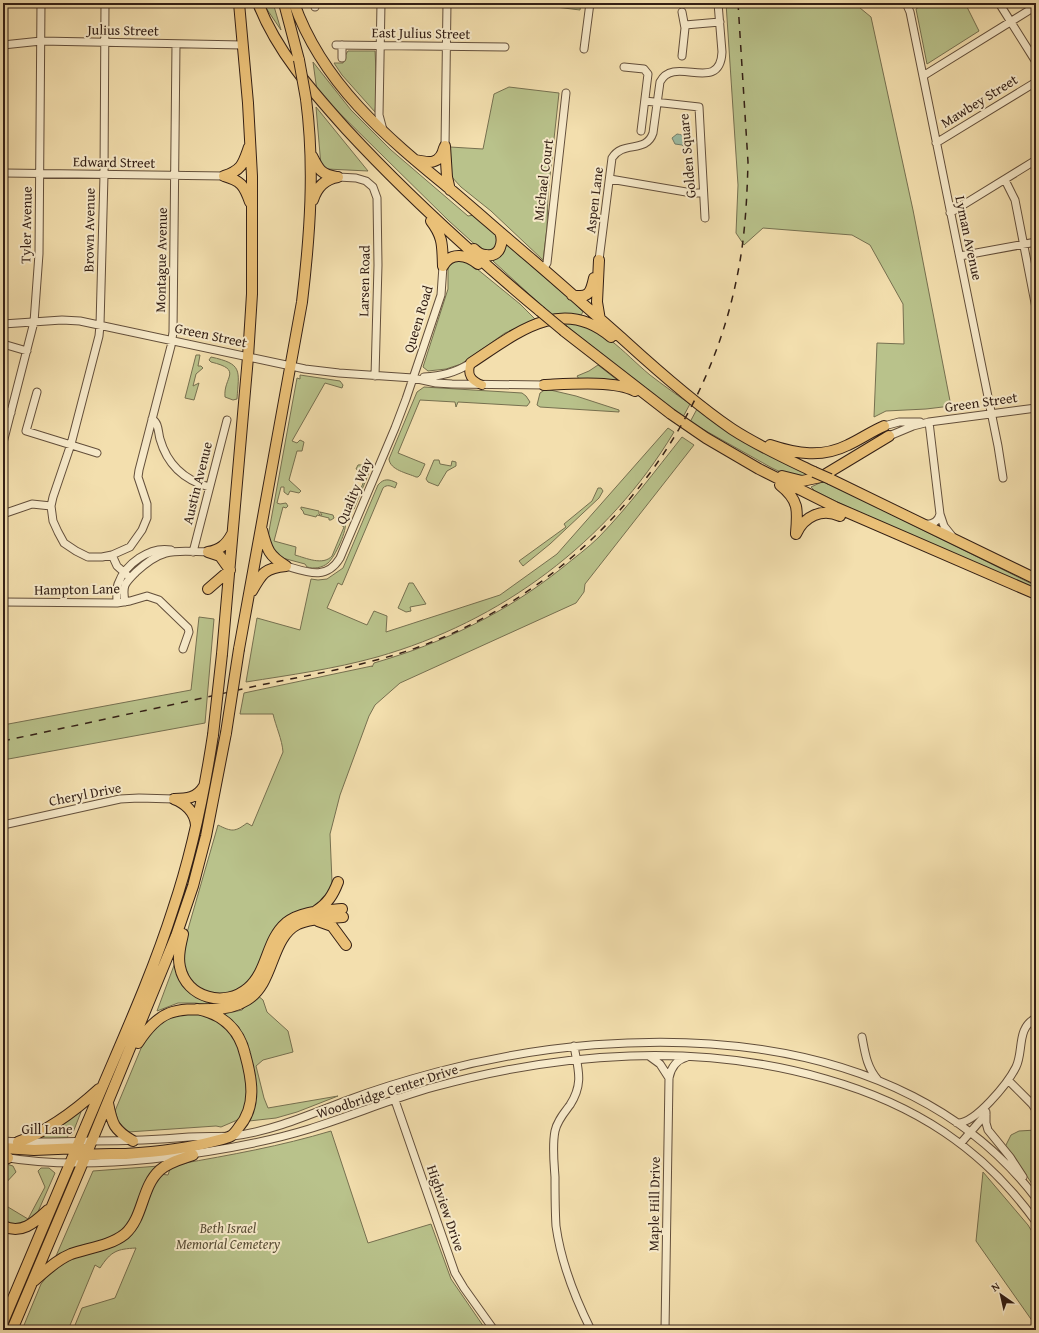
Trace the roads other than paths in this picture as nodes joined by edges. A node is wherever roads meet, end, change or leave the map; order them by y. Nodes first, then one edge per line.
1 (41, 3) edge
2 (105, 3) edge
3 (239, 3) edge
4 (258, 3) edge
5 (284, 3) edge
6 (294, 3) edge
7 (381, 3) edge
8 (446, 3) edge
9 (590, 3) edge
10 (718, 3) edge
11 (906, 3) edge
12 (999, 3) edge
13 (1036, 6) edge
14 (682, 12) dead end
15 (720, 22) junction
16 (1011, 22) junction
17 (685, 24) junction
18 (41, 41) junction
19 (105, 42) junction
20 (176, 44) junction
21 (3, 45) edge
22 (242, 45) junction
23 (380, 46) junction
24 (446, 46) junction
25 (505, 47) dead end
26 (584, 49) dead end
27 (682, 56) dead end
28 (342, 58) dead end
29 (1036, 62) edge
30 (624, 67) dead end
31 (922, 76) junction
32 (1036, 82) edge
33 (566, 93) dead end
34 (645, 101) junction
35 (657, 102) junction
36 (641, 131) dead end
37 (386, 136) junction
38 (936, 143) junction
39 (250, 144) junction
40 (445, 146) junction
41 (311, 154) junction
42 (413, 160) junction
43 (1036, 160) edge
44 (5, 173) dead end
45 (40, 174) junction
46 (104, 175) junction
47 (174, 175) junction
48 (224, 176) junction
49 (338, 177) junction
50 (610, 179) junction
51 (1005, 180) junction
52 (450, 190) junction
53 (703, 193) junction
54 (416, 201) junction
55 (253, 207) junction
56 (310, 208) junction
57 (950, 212) junction
58 (705, 218) dead end
59 (500, 232) junction
60 (460, 241) junction
61 (1036, 242) edge
62 (1023, 244) junction
63 (960, 256) junction
64 (598, 260) junction
65 (443, 266) junction
66 (543, 269) junction
67 (508, 284) junction
68 (572, 295) junction
69 (1036, 308) edge
70 (600, 320) junction
71 (34, 322) junction
72 (3, 324) edge
73 (100, 324) junction
74 (172, 340) junction
75 (3, 344) edge
76 (27, 351) junction
77 (248, 357) junction
78 (644, 359) junction
79 (471, 364) junction
80 (291, 366) junction
81 (375, 376) junction
82 (413, 378) junction
83 (482, 384) junction
84 (544, 385) joint
85 (37, 392) dead end
86 (655, 402) junction
87 (1036, 408) edge
88 (3, 410) edge
89 (11, 412) junction
90 (710, 413) junction
91 (991, 414) junction
92 (152, 419) junction
93 (227, 420) dead end
94 (929, 422) junction
95 (884, 426) joint
96 (889, 436) joint
97 (3, 443) edge
98 (71, 444) junction
99 (97, 453) dead end
100 (759, 469) junction
101 (1003, 478) dead end
102 (209, 487) junction
103 (51, 506) junction
104 (3, 514) edge
105 (940, 514) junction
106 (923, 524) junction
107 (261, 528) junction
108 (883, 528) junction
109 (234, 530) junction
110 (956, 540) junction
111 (175, 551) junction
112 (193, 552) junction
113 (208, 552) junction
114 (112, 555) junction
115 (142, 556) junction
116 (147, 562) junction
117 (286, 566) junction
118 (230, 570) junction
119 (124, 573) junction
120 (130, 578) junction
121 (1036, 580) edge
122 (1036, 594) edge
123 (248, 598) junction
124 (3, 602) edge
125 (125, 602) junction
126 (117, 603) junction
127 (227, 604) junction
128 (184, 649) dead end
129 (205, 784) junction
130 (174, 799) junction
131 (3, 825) edge
132 (196, 829) junction
133 (338, 882) dead end
134 (190, 896) junction
135 (342, 913) dead end
136 (314, 916) junction
137 (346, 945) dead end
138 (197, 1009) junction
139 (1036, 1018) edge
140 (862, 1037) dead end
141 (574, 1046) junction
142 (648, 1056) junction
143 (691, 1056) junction
144 (577, 1060) junction
145 (124, 1063) junction
146 (669, 1078) junction
147 (1008, 1080) junction
148 (882, 1083) junction
149 (102, 1086) junction
150 (390, 1086) junction
151 (395, 1099) junction
152 (991, 1101) junction
153 (108, 1103) junction
154 (1036, 1110) edge
155 (986, 1112) junction
156 (957, 1123) junction
157 (971, 1133) junction
158 (232, 1136) junction
159 (133, 1140) junction
160 (92, 1141) junction
161 (3, 1142) edge
162 (18, 1142) junction
163 (961, 1143) junction
164 (77, 1146) junction
165 (3, 1148) edge
166 (193, 1155) junction
167 (5, 1158) edge
168 (84, 1159) junction
169 (69, 1163) junction
170 (1036, 1198) edge
171 (51, 1207) junction
172 (1036, 1222) edge
173 (3, 1226) edge
174 (31, 1284) junction
175 (3, 1322) edge
176 (1036, 1328) edge
177 (12, 1330) edge
178 (494, 1330) edge
179 (591, 1330) edge
180 (665, 1330) edge
181 (1032, 1330) edge

1 - 18 street, Tyler Avenue
2 - 19 street, Brown Avenue
3 - 22 highway
4 - 54 highway
5 - 41 highway, bridge
6 - 37 highway
7 - 23 street
8 - 24 street
9 - 26 street
10 - 15 street, Aspen Lane
11 - 31 street, Lyman Avenue
12 - 16 street
13 - 16 street
14 - 17 street
15 - 17 street
15 - 35 street, Aspen Lane
16 - 29 street
16 - 31 street
17 - 27 street
18 - 19 street, Julius Street
18 - 21 street, Julius Street
18 - 45 street, Tyler Avenue
19 - 20 street, Julius Street
19 - 46 street, Brown Avenue
20 - 22 street, Julius Street
20 - 47 street, Montague Avenue
22 - 39 highway
23 - 24 street, East Julius Street
23 - 28 street, East Julius Street
23 - 37 street
24 - 25 street, East Julius Street
24 - 40 street
30 - 34 street
31 - 38 street, Lyman Avenue
32 - 38 street, Mawbey Street
33 - 66 street, Michael Court
34 - 35 street
34 - 36 street
35 - 50 street, Aspen Lane
35 - 53 street, Golden Square
37 - 42 highway
38 - 57 street, Lyman Avenue
39 - 48 highway
39 - 55 highway
40 - 42 highway
40 - 52 highway
41 - 49 highway
41 - 56 highway
42 - 52 highway
43 - 51 street
44 - 45 street, Edward Street
45 - 46 street, Edward Street
45 - 71 street, Tyler Avenue
46 - 47 street, Edward Street
46 - 73 street, Brown Avenue
47 - 48 street, Edward Street
47 - 74 street, Montague Avenue
48 - 55 highway
49 - 56 highway
49 - 81 street, Larsen Road
50 - 53 street
50 - 64 street, Aspen Lane
51 - 57 street
51 - 62 street
52 - 59 highway
53 - 58 street, Golden Square
54 - 60 highway
54 - 65 highway
55 - 77 highway
56 - 80 highway
57 - 63 street, Lyman Avenue
59 - 60 highway
59 - 66 highway
60 - 67 highway
61 - 62 street
62 - 63 street
62 - 69 street
63 - 91 street, Lyman Avenue
64 - 68 highway
64 - 70 highway
65 - 67 highway
65 - 82 street, Queen Road
66 - 68 highway
67 - 86 highway, bridge
68 - 70 highway
70 - 78 highway
71 - 72 street, Green Street
71 - 73 street, Green Street
71 - 76 street, Tyler Avenue
73 - 74 street, Green Street
73 - 98 street, Brown Avenue
74 - 77 street, Green Street
74 - 92 street, Montague Avenue
75 - 76 street
76 - 89 street, Tyler Avenue
77 - 80 street, Green Street
77 - 109 highway
78 - 79 highway
78 - 90 highway
79 - 82 street, Green Street
79 - 83 main road
80 - 81 street, Green Street
80 - 107 highway
81 - 82 street, Green Street
82 - 83 street, Green Street
82 - 117 street, Quality Way
83 - 84 street, Green Street
84 - 86 highway
85 - 98 street
86 - 100 highway
87 - 91 street, Green Street
88 - 89 street
89 - 97 street, Tyler Avenue
90 - 95 highway
90 - 106 highway, bridge
91 - 94 street, Green Street
91 - 101 street, Lyman Avenue
92 - 102 street
92 - 114 street, Montague Avenue
93 - 102 street, Austin Avenue
94 - 95 street, Green Street
94 - 96 street, Green Street
94 - 105 street
96 - 100 highway
98 - 99 street
98 - 103 street, Brown Avenue
100 - 108 highway
100 - 108 highway
102 - 112 street, Austin Avenue
103 - 104 street
103 - 114 street
105 - 106 street
105 - 110 street
106 - 110 highway
107 - 117 highway
107 - 123 highway
108 - 122 highway
109 - 113 highway
109 - 118 highway
110 - 121 highway
111 - 112 street
111 - 115 street
111 - 116 street
112 - 113 street
113 - 118 highway
114 - 119 street
115 - 116 street
115 - 119 street
116 - 120 street
117 - 123 highway
118 - 127 highway
118 - 127 highway
119 - 120 street
119 - 126 street
120 - 125 street
123 - 134 highway, bridge
124 - 126 street, Hampton Lane
125 - 126 street, Hampton Lane
125 - 128 street, Hampton Lane
127 - 129 highway, bridge
129 - 130 highway
129 - 132 highway
130 - 131 street, Cheryl Drive
130 - 132 highway
132 - 149 highway
133 - 136 highway
134 - 136 highway
134 - 145 highway
135 - 136 highway
136 - 137 highway
136 - 138 highway
138 - 145 highway
138 - 158 highway
139 - 147 street
140 - 148 street
141 - 144 street
141 - 148 street, Woodbridge Center Drive
141 - 150 street, Woodbridge Center Drive
142 - 143 street, Woodbridge Center Drive
142 - 144 street, Woodbridge Center Drive
142 - 146 street
143 - 146 street, Maple Hill Drive
143 - 163 street, Woodbridge Center Drive
144 - 151 street, Woodbridge Center Drive
144 - 179 street
145 - 153 highway
146 - 180 street, Maple Hill Drive
147 - 152 street
147 - 154 street
148 - 156 street, Woodbridge Center Drive
149 - 162 highway
149 - 164 highway
150 - 151 street, Highview Drive
150 - 158 street, Woodbridge Center Drive
151 - 166 street, Woodbridge Center Drive
151 - 178 street, Highview Drive
152 - 155 street
152 - 156 street
153 - 159 highway
153 - 160 highway
155 - 157 street
155 - 170 street
156 - 157 street, Woodbridge Center Drive
157 - 163 street
157 - 170 street, Woodbridge Center Drive
158 - 159 street, Woodbridge Center Drive
158 - 168 highway
159 - 160 street, Woodbridge Center Drive
160 - 164 highway
160 - 168 highway
161 - 162 street, Gill Lane
162 - 164 street, Gill Lane
163 - 172 street, Woodbridge Center Drive
164 - 165 highway
164 - 169 highway
166 - 168 street, Woodbridge Center Drive
166 - 174 highway
167 - 169 street
168 - 169 highway
168 - 174 highway
169 - 171 highway
171 - 173 highway
171 - 175 highway
174 - 177 highway
176 - 181 street

